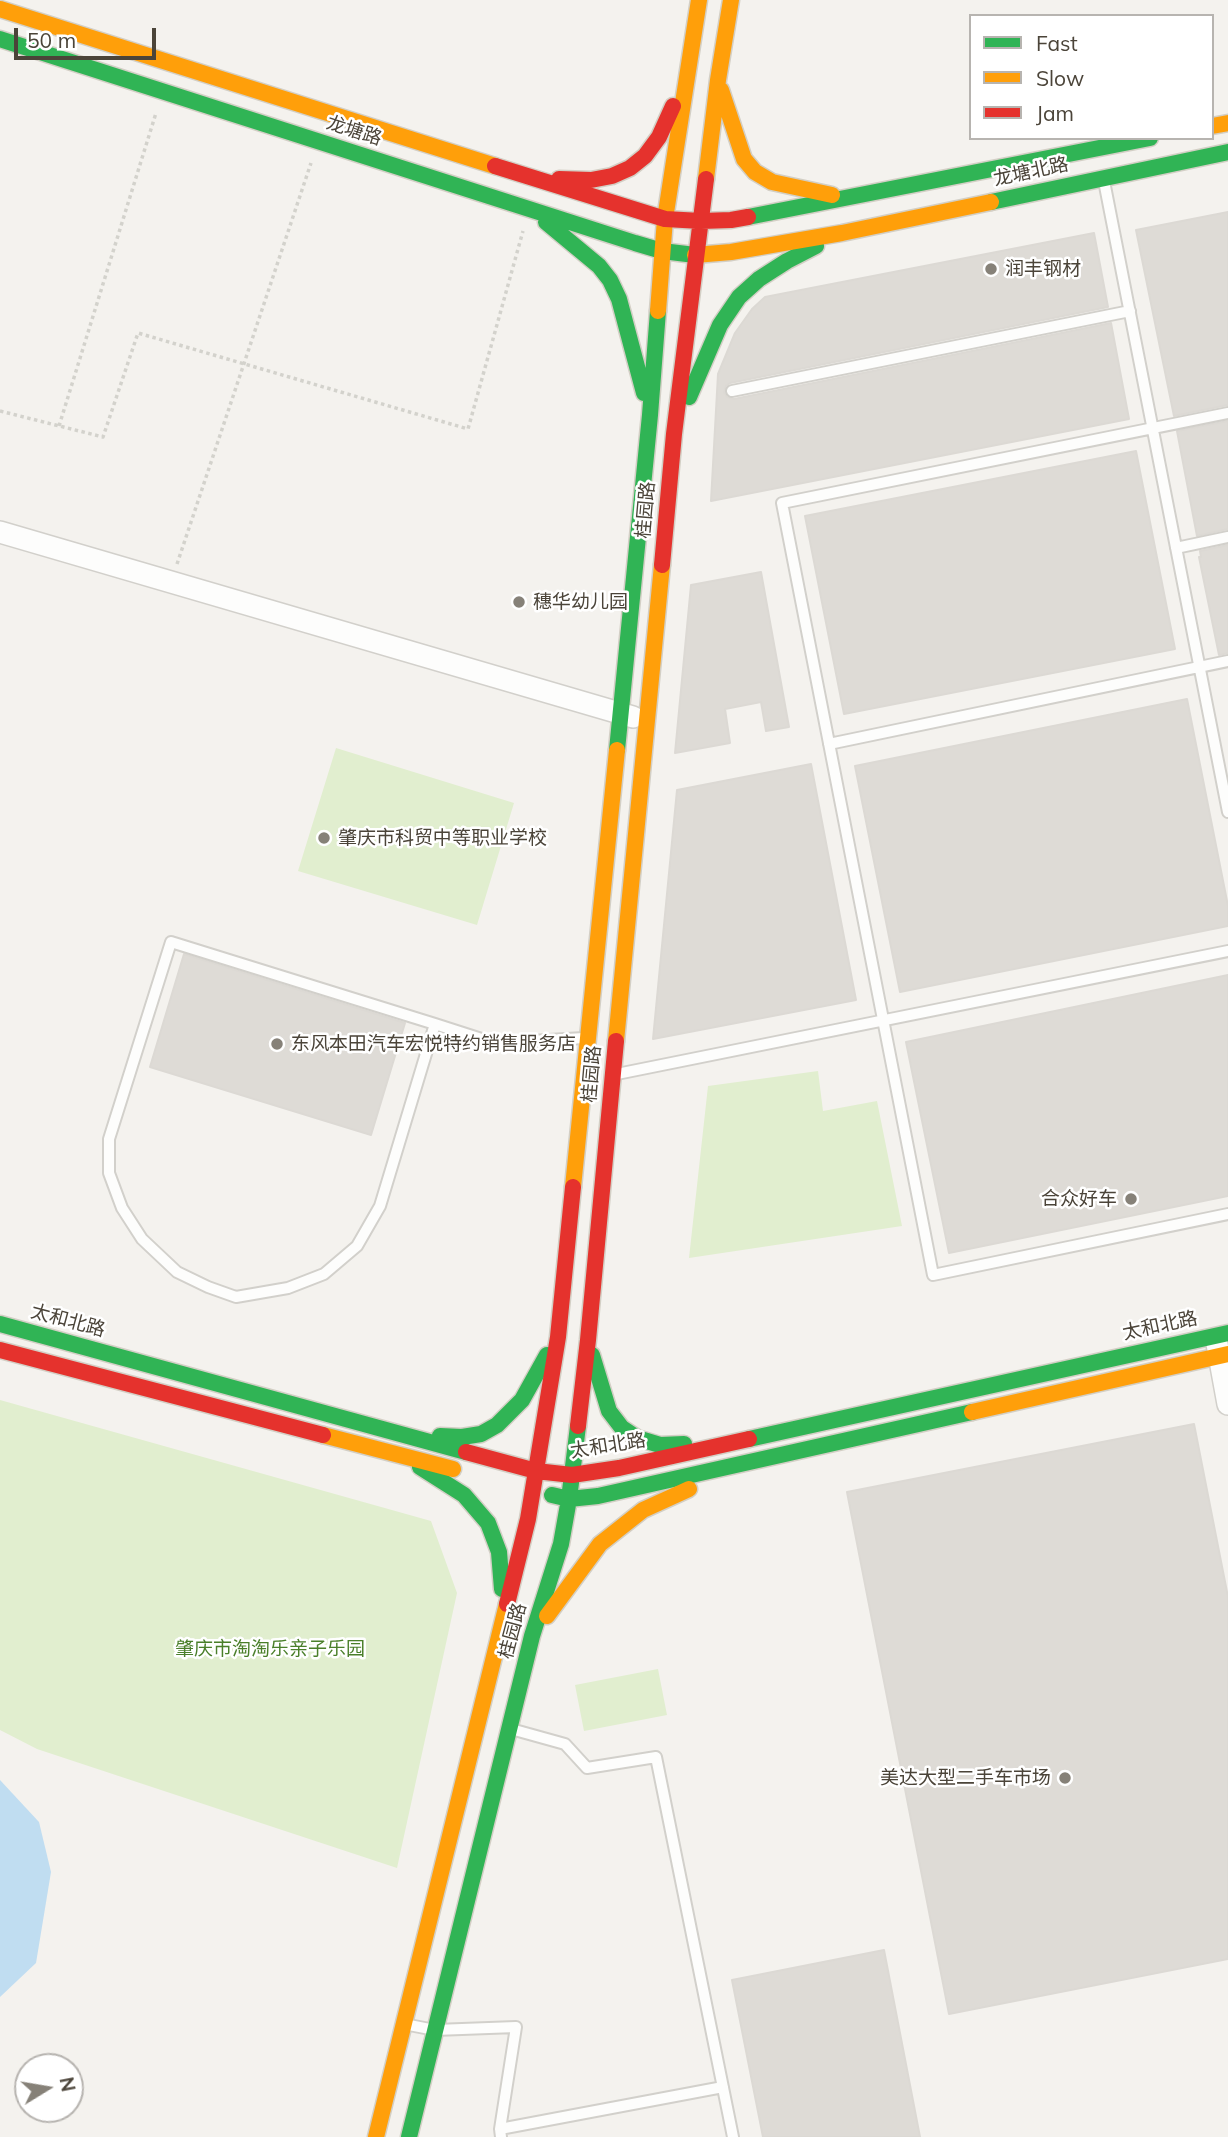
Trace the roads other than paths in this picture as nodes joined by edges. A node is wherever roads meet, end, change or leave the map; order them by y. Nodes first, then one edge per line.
1 (699, 0) edge
2 (731, 0) edge
3 (0, 9) edge
4 (0, 39) edge
5 (687, 77) junction
6 (718, 80) junction
7 (1140, 140) edge
8 (1228, 152) edge
9 (530, 178) junction
10 (1104, 178) junction
11 (846, 198) junction
12 (529, 209) junction
13 (665, 219) junction
14 (701, 221) junction
15 (842, 233) junction
16 (662, 251) junction
17 (696, 255) junction
18 (1130, 311) junction
19 (732, 391) dead end
20 (1228, 413) edge
21 (650, 415) junction
22 (1153, 428) junction
23 (674, 434) junction
24 (0, 532) edge
25 (1228, 537) edge
26 (1176, 548) junction
27 (1228, 661) edge
28 (1200, 667) junction
29 (619, 712) junction
30 (647, 721) junction
31 (829, 744) junction
32 (1226, 792) edge
33 (1228, 812) edge
34 (1228, 951) edge
35 (883, 1020) junction
36 (435, 1024) junction
37 (587, 1038) junction
38 (613, 1075) junction
39 (1228, 1214) edge
40 (0, 1324) edge
41 (558, 1337) junction
42 (588, 1340) junction
43 (1223, 1345) edge
44 (0, 1350) edge
45 (1228, 1404) edge
46 (396, 1432) junction
47 (730, 1443) junction
48 (402, 1456) junction
49 (536, 1471) junction
50 (712, 1471) junction
51 (468, 1472) dead end
52 (572, 1475) junction
53 (527, 1488) junction
54 (569, 1499) junction
55 (500, 1625) junction
56 (532, 1636) junction
57 (510, 1728) junction
58 (404, 2024) junction
59 (436, 2030) junction
60 (723, 2087) junction
61 (500, 2133) edge
62 (376, 2137) edge
63 (409, 2137) edge
64 (733, 2137) edge

1 - 5 main road
2 - 6 main road, 桂园路
3 - 9 main road, 龙塘北路
4 - 12 main road, 龙塘路
5 - 9 main road
5 - 13 main road
6 - 11 main road
6 - 14 main road, 桂园路
7 - 11 main road, 龙塘北路
8 - 10 main road, 龙塘北路
9 - 13 main road, 龙塘北路
10 - 15 main road, 龙塘北路
10 - 18 lane
11 - 14 main road, 龙塘北路
12 - 16 main road, 龙塘路
12 - 21 main road
13 - 14 main road, 龙塘北路
13 - 16 main road
14 - 17 main road, 桂园路
15 - 17 main road, 龙塘路
15 - 23 main road
16 - 17 main road, 龙塘路
16 - 21 main road
17 - 23 main road, 桂园路
18 - 19 lane
18 - 22 lane
20 - 22 lane
21 - 29 main road
22 - 26 lane
22 - 31 lane
23 - 30 main road, 桂园路
24 - 29 street
25 - 26 lane
26 - 28 lane
27 - 28 lane
28 - 31 lane
28 - 32 lane
29 - 30 street
29 - 37 main road
30 - 38 main road, 桂园路
31 - 35 lane
32 - 33 lane
34 - 35 lane
35 - 38 lane
35 - 39 lane
36 - 36 lane
36 - 37 lane
37 - 41 main road
38 - 42 main road, 桂园路
40 - 46 main road, 太和北路
41 - 46 main road
41 - 49 main road
42 - 47 main road
42 - 52 main road, 桂园路
43 - 45 street
43 - 47 main road, 太和北路
43 - 50 main road
44 - 48 main road
46 - 49 main road, 太和北路
47 - 52 main road, 太和北路
48 - 51 main road
48 - 55 main road
49 - 52 main road, 太和北路
49 - 53 main road
50 - 54 main road
50 - 56 main road
52 - 54 main road, 桂园路
53 - 54 main road
53 - 55 main road
54 - 56 main road, 桂园路
55 - 58 main road
56 - 57 main road, 桂园路
57 - 59 main road, 桂园路
57 - 60 lane
58 - 59 lane
58 - 62 main road
59 - 61 lane
59 - 63 main road, 桂园路
60 - 61 lane
60 - 64 lane

